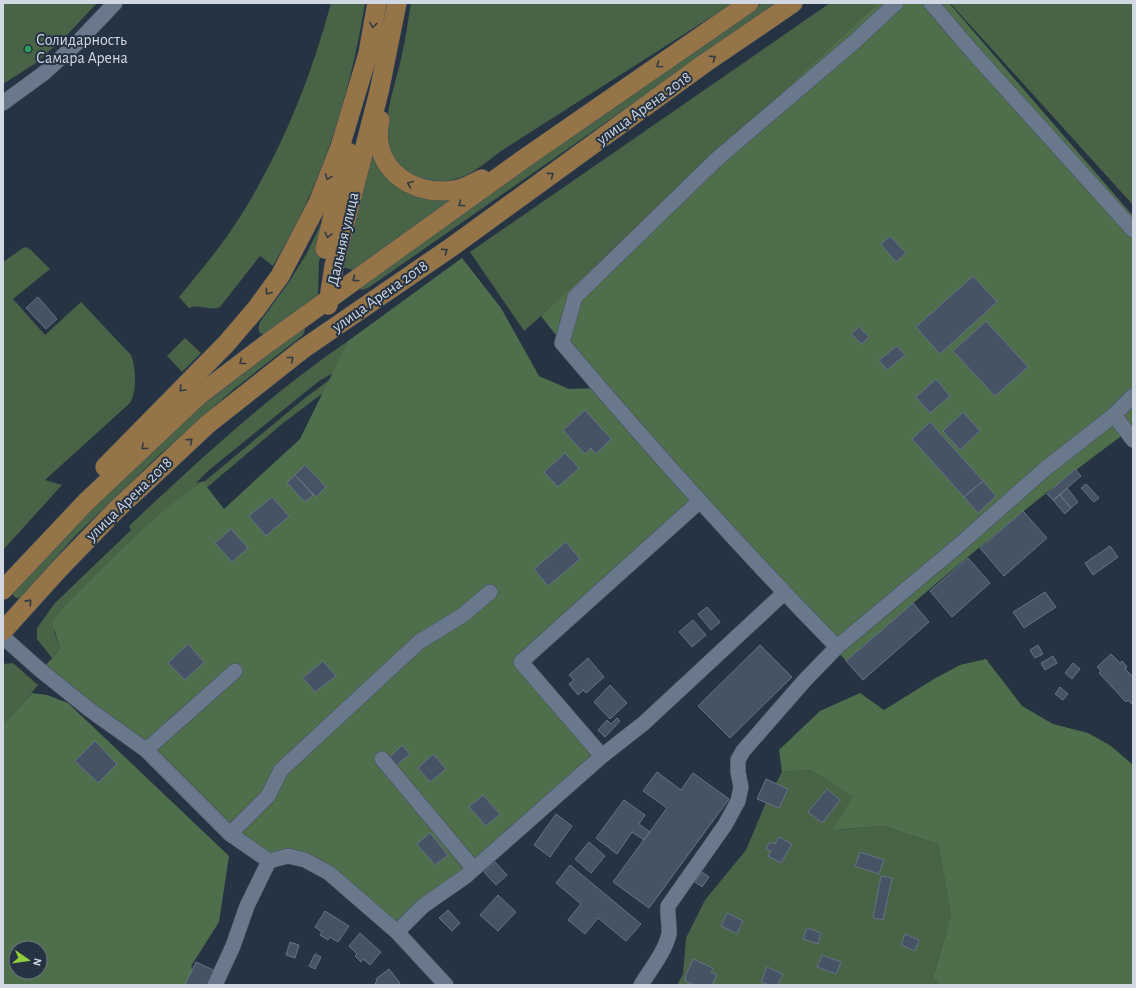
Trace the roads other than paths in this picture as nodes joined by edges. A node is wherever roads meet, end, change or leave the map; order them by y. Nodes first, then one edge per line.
1 (115, 3) edge
2 (377, 3) edge
3 (397, 3) edge
4 (401, 3) edge
5 (749, 3) edge
6 (793, 3) edge
7 (896, 3) edge
8 (931, 3) edge
9 (370, 47) junction
10 (3, 103) edge
11 (525, 158) junction
12 (1133, 230) edge
13 (330, 298) junction
14 (367, 305) junction
15 (318, 339) junction
16 (1133, 396) edge
17 (1114, 414) junction
18 (1131, 432) edge
19 (700, 501) junction
20 (3, 575) edge
21 (3, 590) edge
22 (490, 592) dead end
23 (784, 593) junction
24 (3, 631) edge
25 (3, 637) edge
26 (837, 647) junction
27 (235, 671) dead end
28 (146, 750) junction
29 (602, 756) junction
30 (382, 759) dead end
31 (230, 834) junction
32 (269, 861) junction
33 (474, 869) junction
34 (397, 932) junction
35 (215, 985) edge
36 (446, 985) edge
37 (641, 985) edge

1 - 10 street
2 -> 9 main road, Дальняя улица
3 - 13 main road, Дальняя улица
11 -> 4 main road
5 -> 11 main road, улица Арена 2018
14 -> 6 main road, улица Арена 2018
7 - 19 street
8 - 12 street
9 -> 13 main road, Дальняя улица
9 -> 20 main road
11 -> 13 main road, улица Арена 2018
13 - 14 main road
13 - 15 main road
13 -> 21 main road, улица Арена 2018
14 - 15 main road, улица Арена 2018
24 -> 15 main road, улица Арена 2018
16 - 17 street
17 - 18 street
17 - 26 street
19 - 23 street
19 - 29 street
22 - 31 street
23 - 26 street
23 - 29 street
25 - 28 street
26 - 37 street
27 - 28 street
28 - 31 street
29 - 33 street
30 - 33 street
31 - 32 street
32 - 34 street
32 - 35 street
33 - 34 street
34 - 36 street

